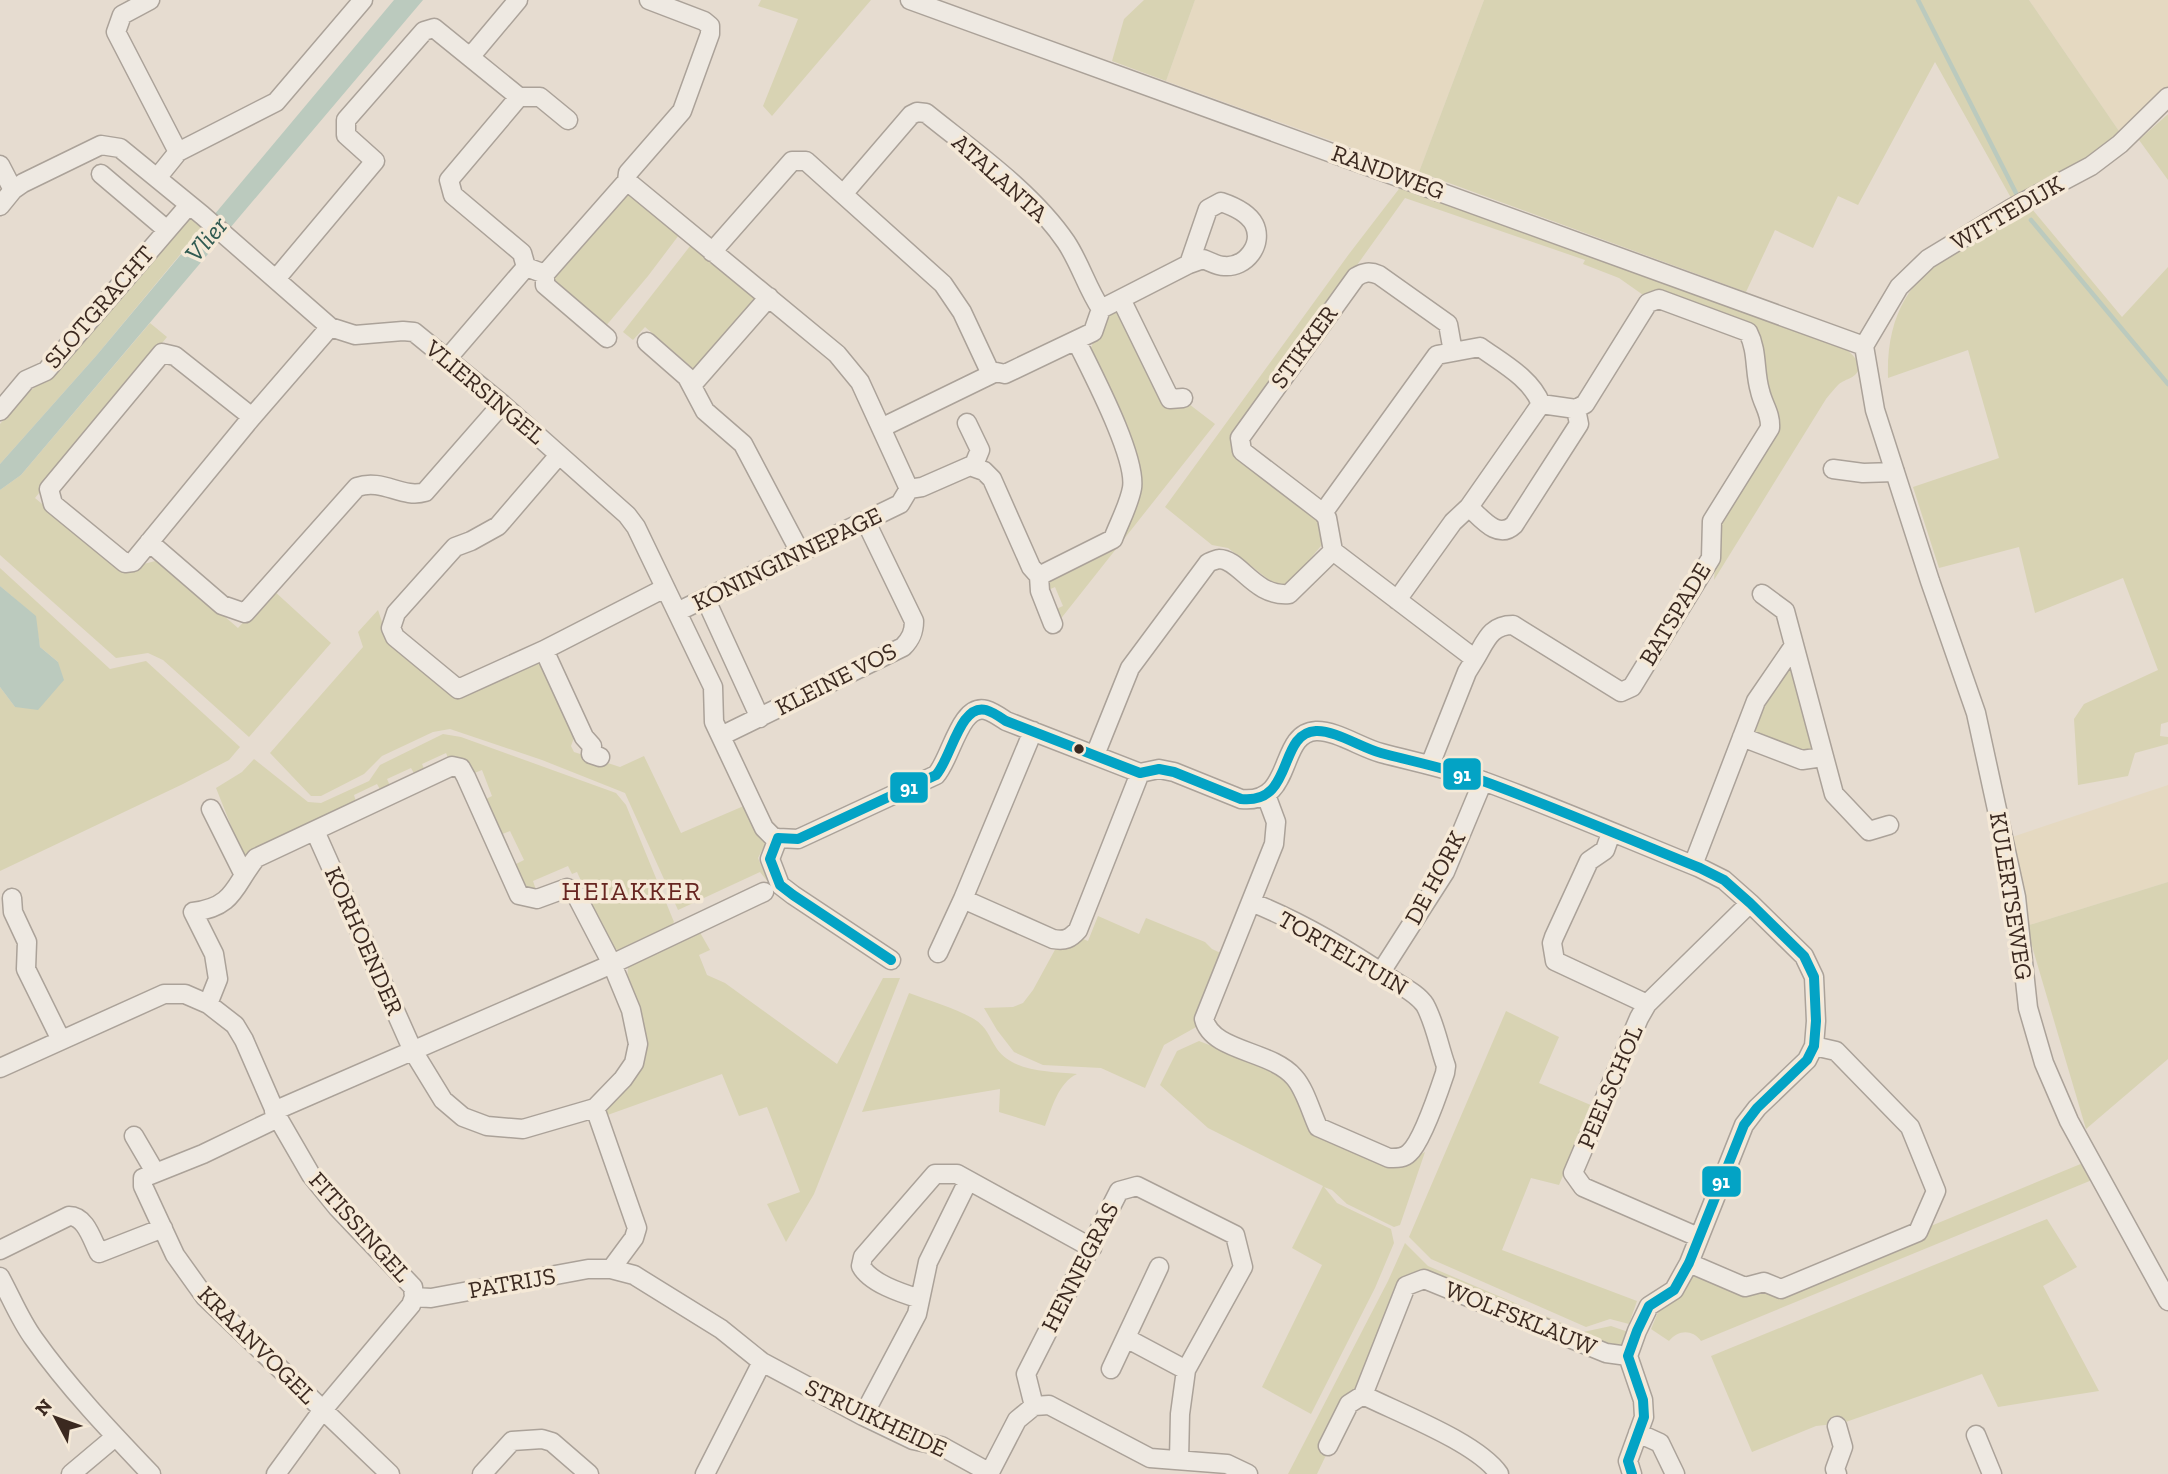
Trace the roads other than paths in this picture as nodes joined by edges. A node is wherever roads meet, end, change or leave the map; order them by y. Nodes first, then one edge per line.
1 (150, 0) edge
2 (363, 0) edge
3 (518, 0) edge
4 (649, 0) edge
5 (910, 0) edge
6 (471, 57) junction
7 (519, 97) junction
8 (2168, 97) edge
9 (568, 120) dead end
10 (178, 152) junction
11 (0, 165) edge
12 (101, 174) dead end
13 (156, 178) junction
14 (627, 181) junction
15 (13, 190) junction
16 (844, 193) junction
17 (0, 206) edge
18 (195, 210) junction
19 (167, 230) junction
20 (712, 252) junction
21 (1189, 264) dead end
22 (526, 267) junction
23 (545, 274) junction
24 (276, 279) junction
25 (769, 297) junction
26 (1121, 299) junction
27 (1101, 309) junction
28 (330, 327) junction
29 (607, 338) dead end
30 (1076, 340) junction
31 (647, 342) dead end
32 (1864, 346) junction
33 (1453, 352) junction
34 (447, 359) junction
35 (991, 374) junction
36 (692, 386) junction
37 (1183, 398) dead end
38 (502, 404) junction
39 (1541, 404) junction
40 (1576, 409) junction
41 (0, 411) edge
42 (252, 417) junction
43 (967, 423) dead end
44 (881, 428) junction
45 (559, 455) junction
46 (973, 467) junction
47 (1833, 469) dead end
48 (1895, 472) junction
49 (909, 489) junction
50 (1469, 507) junction
51 (1323, 513) junction
52 (866, 522) junction
53 (149, 542) junction
54 (1333, 551) junction
55 (800, 552) junction
56 (1039, 576) junction
57 (666, 588) junction
58 (1762, 594) dead end
59 (706, 600) junction
60 (1397, 600) junction
61 (677, 612) junction
62 (1053, 624) dead end
63 (1793, 647) junction
64 (544, 650) junction
65 (1475, 659) junction
66 (760, 718) junction
67 (1033, 731) junction
68 (721, 736) junction
69 (1742, 737) junction
70 (1096, 755) junction
71 (600, 757) dead end
72 (1823, 757) junction
73 (1430, 765) junction
74 (1140, 773) junction
75 (1483, 781) junction
76 (1265, 795) junction
77 (211, 809) dead end
78 (1889, 825) dead end
79 (315, 831) junction
80 (1611, 832) junction
81 (778, 838) junction
82 (1693, 865) junction
83 (243, 873) junction
84 (764, 892) dead end
85 (12, 898) dead end
86 (963, 900) junction
87 (1251, 902) junction
88 (1750, 903) junction
89 (938, 953) dead end
90 (891, 960) dead end
91 (612, 964) junction
92 (1381, 972) junction
93 (208, 1004) junction
94 (1647, 1004) junction
95 (61, 1040) junction
96 (1814, 1046) junction
97 (412, 1051) junction
98 (0, 1068) edge
99 (595, 1108) junction
100 (276, 1115) junction
101 (134, 1136) dead end
102 (155, 1172) junction
103 (968, 1181) junction
104 (163, 1228) junction
105 (1698, 1237) junction
106 (1092, 1248) junction
107 (0, 1250) edge
108 (1689, 1263) junction
109 (1159, 1267) dead end
110 (611, 1269) junction
111 (0, 1277) edge
112 (414, 1297) junction
113 (920, 1298) junction
114 (2168, 1301) edge
115 (721, 1329) joint
116 (1126, 1338) junction
117 (1628, 1356) junction
118 (762, 1362) junction
119 (1111, 1369) dead end
120 (1186, 1370) junction
121 (1363, 1395) junction
122 (1034, 1406) junction
123 (322, 1411) junction
124 (863, 1416) junction
125 (1837, 1426) dead end
126 (1638, 1433) junction
127 (1976, 1435) dead end
128 (115, 1437) junction
129 (1328, 1446) dead end
130 (1179, 1460) junction
131 (71, 1474) edge
132 (151, 1474) edge
133 (276, 1474) edge
134 (390, 1474) edge
135 (482, 1474) edge
136 (589, 1474) edge
137 (705, 1474) edge
138 (990, 1474) edge
139 (1248, 1474) edge
140 (1499, 1474) edge
141 (1632, 1474) edge
142 (1675, 1474) edge
143 (1837, 1474) edge
144 (1992, 1474) edge

1 - 10 street
2 - 10 street
3 - 6 street
4 - 14 street
5 - 32 street, RANDWEG
6 - 7 street
6 - 24 street
7 - 9 street
7 - 22 street
8 - 32 street, WITTEDIJK
10 - 13 street
11 - 15 street
12 - 19 street, SLOTGRACHT
13 - 15 street, VLIERSINGEL
13 - 18 street, VLIERSINGEL
14 - 20 street
14 - 23 street
15 - 17 street, VLIERSINGEL
16 - 20 street
16 - 27 street, ATALANTA
16 - 35 street
18 - 19 street, SLOTGRACHT
18 - 24 street, VLIERSINGEL
19 - 41 street, SLOTGRACHT
20 - 25 street
21 - 26 street
22 - 23 street
22 - 34 street
23 - 29 street
24 - 28 street, VLIERSINGEL
25 - 36 street
25 - 44 street
26 - 27 street
26 - 37 street
27 - 30 street
28 - 34 street, VLIERSINGEL
28 - 42 street
30 - 35 street
30 - 56 street
31 - 36 street
32 - 48 street, KULERTSEWEG
33 - 39 street
33 - 51 street
33 - 51 street, STIKKER
34 - 38 street, VLIERSINGEL
35 - 44 street
36 - 55 street
38 - 45 street, VLIERSINGEL
38 - 53 street
39 - 40 street
39 - 50 street
40 - 50 street
40 - 65 street, BATSPADE
42 - 53 street
42 - 53 street
43 - 46 street
44 - 49 street
45 - 57 street, VLIERSINGEL
45 - 64 street
46 - 49 street
46 - 56 street
47 - 48 street
48 - 114 street, KULERTSEWEG
49 - 52 street, KONINGINNEPAGE
50 - 60 street
51 - 54 street
52 - 55 street, KONINGINNEPAGE
52 - 66 street, KLEINE VOS
54 - 60 street
54 - 70 street
55 - 59 street, KONINGINNEPAGE
56 - 62 street
57 - 61 street, VLIERSINGEL
57 - 64 street
58 - 63 street
59 - 61 street, KONINGINNEPAGE
59 - 66 street
60 - 65 street
61 - 68 street, VLIERSINGEL
63 - 69 street
63 - 72 street
64 - 71 street
65 - 73 street
66 - 68 street, KLEINE VOS
67 - 70 street
67 - 81 street
67 - 86 street
68 - 81 street, VLIERSINGEL
69 - 72 street
69 - 82 street
70 - 74 street
72 - 78 street
73 - 75 street
73 - 76 street
74 - 76 street
74 - 86 street
75 - 80 street
75 - 92 street, DE HORK
76 - 87 street, TORTELTUIN
77 - 83 street
79 - 83 street, KORHOENDER
79 - 91 street, KORHOENDER
79 - 97 street, KORHOENDER
80 - 82 street
80 - 94 street
81 - 90 street
82 - 88 street
83 - 93 street, KORHOENDER
84 - 91 street
85 - 95 street
86 - 89 street
87 - 92 street, TORTELTUIN
87 - 92 street, TORTELTUIN
88 - 94 street, PEELSCHOL
88 - 96 street
91 - 97 street
91 - 99 street, KORHOENDER
93 - 95 street, FITISSINGEL
93 - 100 street, FITISSINGEL
94 - 105 street, PEELSCHOL
95 - 98 street, FITISSINGEL
96 - 105 street
96 - 108 street
97 - 99 street, KORHOENDER
97 - 100 street
99 - 110 street
100 - 102 street
100 - 112 street, FITISSINGEL
101 - 102 street
102 - 104 street, KRAANVOGEL
103 - 106 street
103 - 113 street
103 - 113 street
104 - 107 street
104 - 123 street, KRAANVOGEL
105 - 108 street
106 - 120 street, HENNEGRAS
106 - 122 street, HENNEGRAS
108 - 117 street
109 - 116 street
110 - 112 street, PATRIJS
110 - 115 street, PATRIJS
111 - 128 street
112 - 123 street, FITISSINGEL
113 - 124 street
115 - 118 street, STRUIKHEIDE
116 - 119 street
116 - 120 street
117 - 121 street, WOLFSKLAUW
117 - 126 street
118 - 124 street, STRUIKHEIDE
118 - 137 street
120 - 130 street, HENNEGRAS
121 - 129 street, WOLFSKLAUW
121 - 140 street
122 - 130 street
122 - 138 street
123 - 133 street, FITISSINGEL
123 - 134 street, KRAANVOGEL
124 - 138 street, STRUIKHEIDE
125 - 143 street
126 - 141 street
126 - 142 street
127 - 144 street
128 - 131 street
128 - 132 street
130 - 139 street
135 - 136 street

